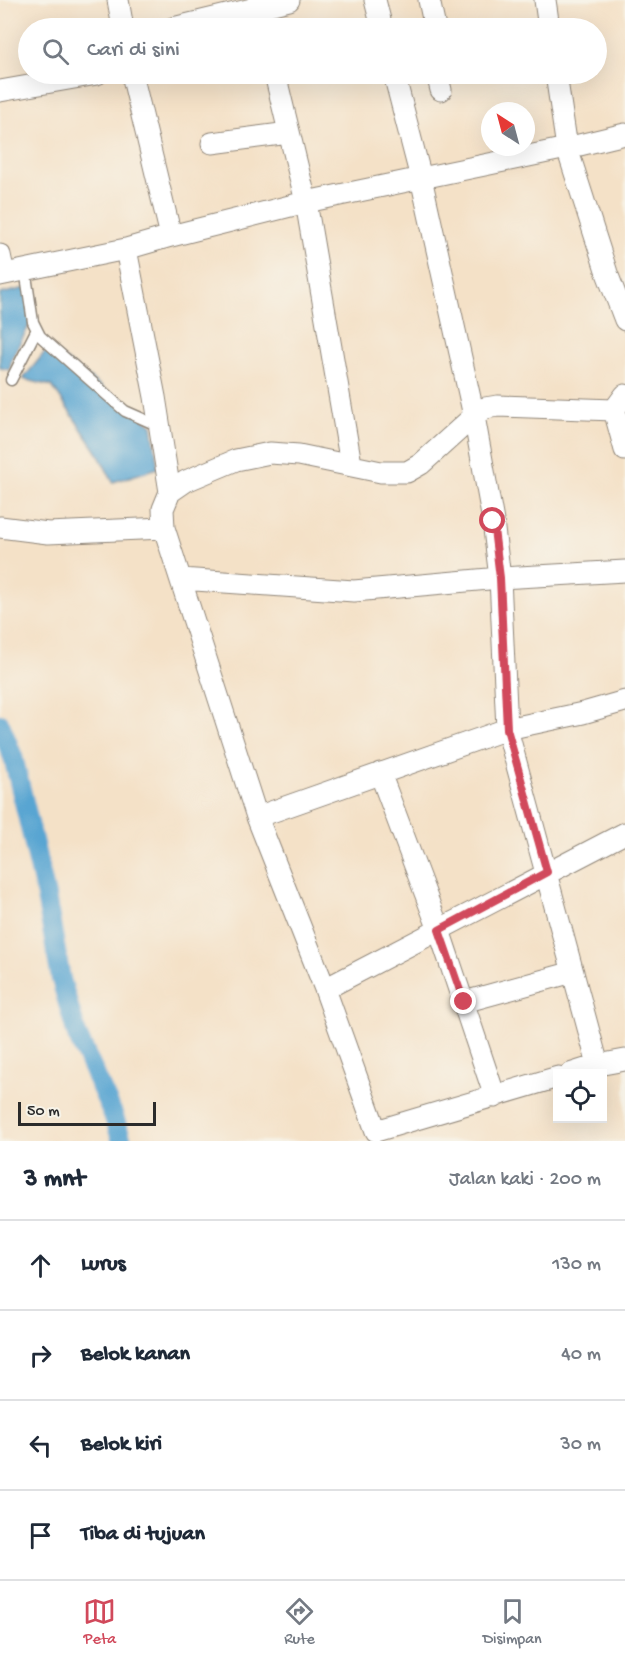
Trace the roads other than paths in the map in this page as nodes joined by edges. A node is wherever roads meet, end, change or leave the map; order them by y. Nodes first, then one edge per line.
1 (118, 0) edge
2 (289, 0) edge
3 (375, 0) edge
4 (429, 0) edge
5 (544, 0) edge
6 (259, 4) edge
7 (121, 18) edge
8 (209, 18) edge
9 (380, 18) edge
10 (433, 18) edge
11 (547, 18) edge
12 (40, 84) edge
13 (134, 84) edge
14 (277, 84) edge
15 (397, 84) edge
16 (557, 84) edge
17 (0, 91) edge
18 (289, 133) junction
19 (625, 134) edge
20 (212, 143) dead end
21 (567, 148) junction
22 (421, 178) junction
23 (306, 202) junction
24 (171, 236) junction
25 (126, 249) junction
26 (1, 268) edge
27 (25, 269) junction
28 (625, 320) edge
29 (36, 331) junction
30 (11, 380) dead end
31 (619, 403) edge
32 (474, 416) junction
33 (159, 426) junction
34 (625, 450) edge
35 (351, 464) junction
36 (170, 492) junction
37 (0, 527) edge
38 (164, 528) junction
39 (625, 571) edge
40 (500, 578) junction
41 (181, 579) junction
42 (625, 701) edge
43 (507, 729) junction
44 (380, 773) junction
45 (257, 817) junction
46 (625, 833) edge
47 (547, 872) junction
48 (439, 930) junction
49 (573, 972) junction
50 (325, 989) junction
51 (464, 1002) junction
52 (625, 1060) edge
53 (598, 1065) junction
54 (586, 1069) edge
55 (553, 1079) edge
56 (495, 1097) junction
57 (378, 1136) edge

1 - 7 street
2 - 6 street
3 - 9 street
4 - 10 street
5 - 11 street
6 - 8 street
12 - 17 street
13 - 24 street
14 - 18 street
15 - 22 street
16 - 21 street
18 - 20 street
18 - 23 street
19 - 21 street
21 - 22 street
21 - 28 street
22 - 23 street
22 - 32 street
23 - 24 street
23 - 35 street
24 - 25 street
25 - 27 street
25 - 33 street
26 - 27 street
27 - 29 lane
29 - 30 lane
29 - 33 lane
31 - 32 street
31 - 34 street
32 - 35 street
32 - 40 street
33 - 36 street
35 - 36 street
36 - 38 street
37 - 38 street
38 - 41 street
39 - 40 street
40 - 41 street
40 - 43 street
41 - 45 street
42 - 43 street
43 - 44 street
43 - 47 street
44 - 45 street
44 - 48 street
45 - 50 street
46 - 47 street
47 - 48 street
47 - 49 street
48 - 50 street
48 - 51 street
49 - 51 street
49 - 53 street
50 - 57 street
51 - 56 street
52 - 53 street
53 - 54 street
55 - 56 street
56 - 57 street

